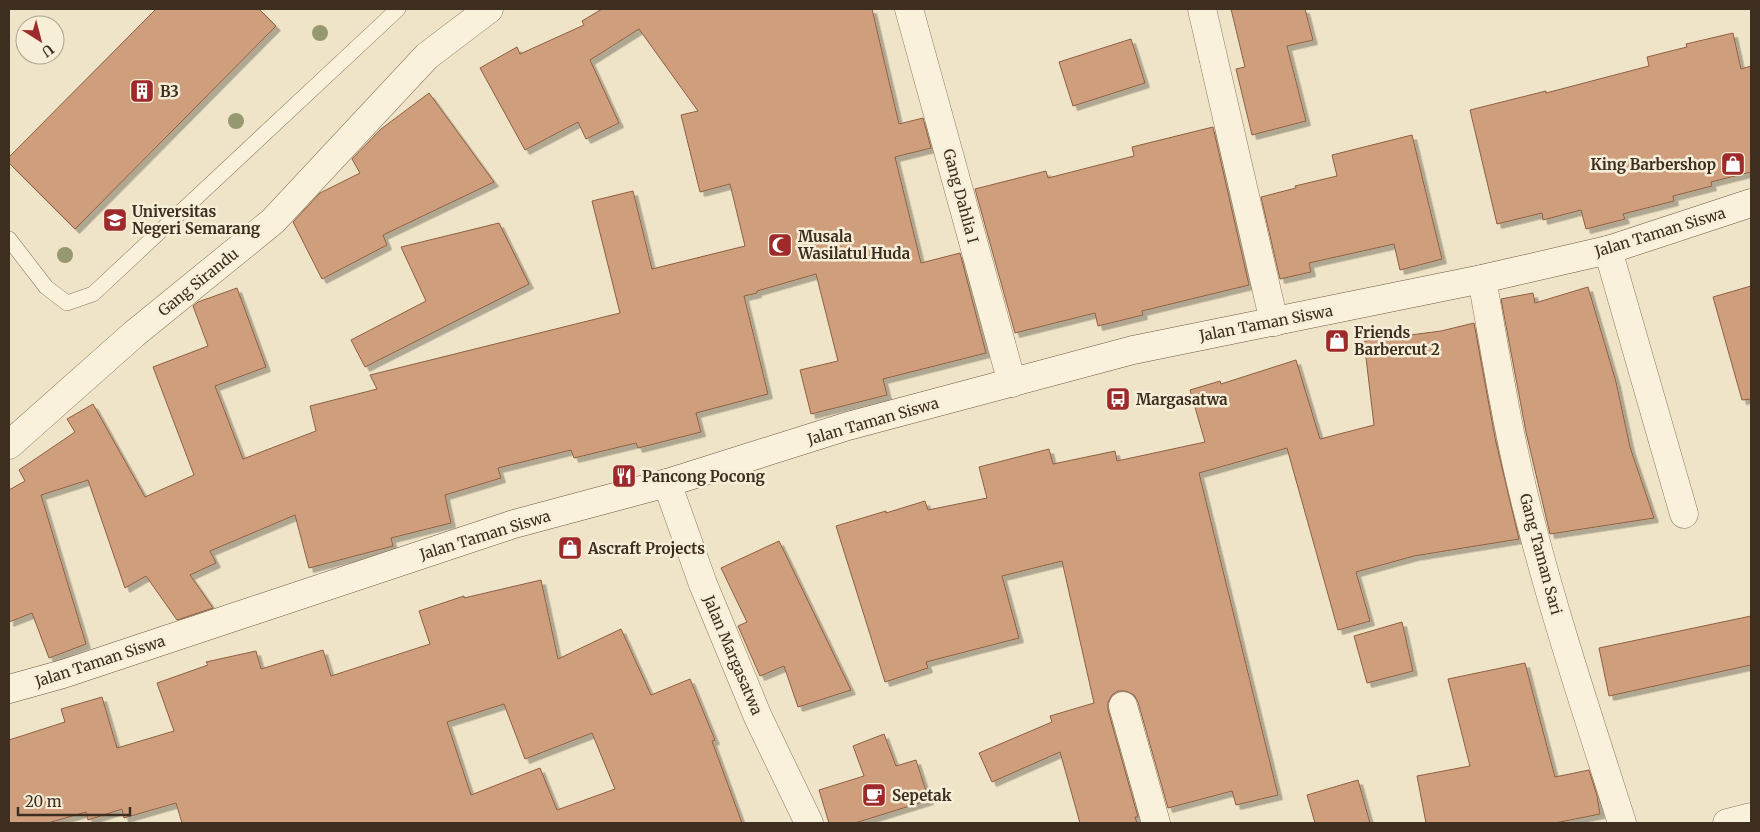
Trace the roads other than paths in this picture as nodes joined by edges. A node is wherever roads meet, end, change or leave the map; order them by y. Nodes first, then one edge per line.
1 (398, 9) edge
2 (489, 9) edge
3 (909, 9) edge
4 (1202, 9) edge
5 (1751, 203) edge
6 (9, 238) edge
7 (1608, 250) junction
8 (1482, 279) junction
9 (1274, 322) junction
10 (1012, 383) junction
11 (9, 445) edge
12 (667, 483) junction
13 (1684, 514) dead end
14 (9, 689) edge
15 (1122, 706) dead end
16 (1751, 816) edge
17 (809, 823) edge
18 (1156, 823) edge
19 (1622, 823) edge
20 (1727, 823) edge

1 - 6 lane
2 - 11 street, Gang Sirandu
3 - 10 street, Gang Dahlia I
4 - 9 street
5 - 7 street, Jalan Taman Siswa
7 - 8 street, Jalan Taman Siswa
7 - 13 street
8 - 9 street, Jalan Taman Siswa
8 - 19 street, Gang Taman Sari
9 - 10 street, Jalan Taman Siswa
10 - 12 street, Jalan Taman Siswa
12 - 14 street, Jalan Taman Siswa
12 - 17 street, Jalan Margasatwa
15 - 18 street
16 - 20 street

